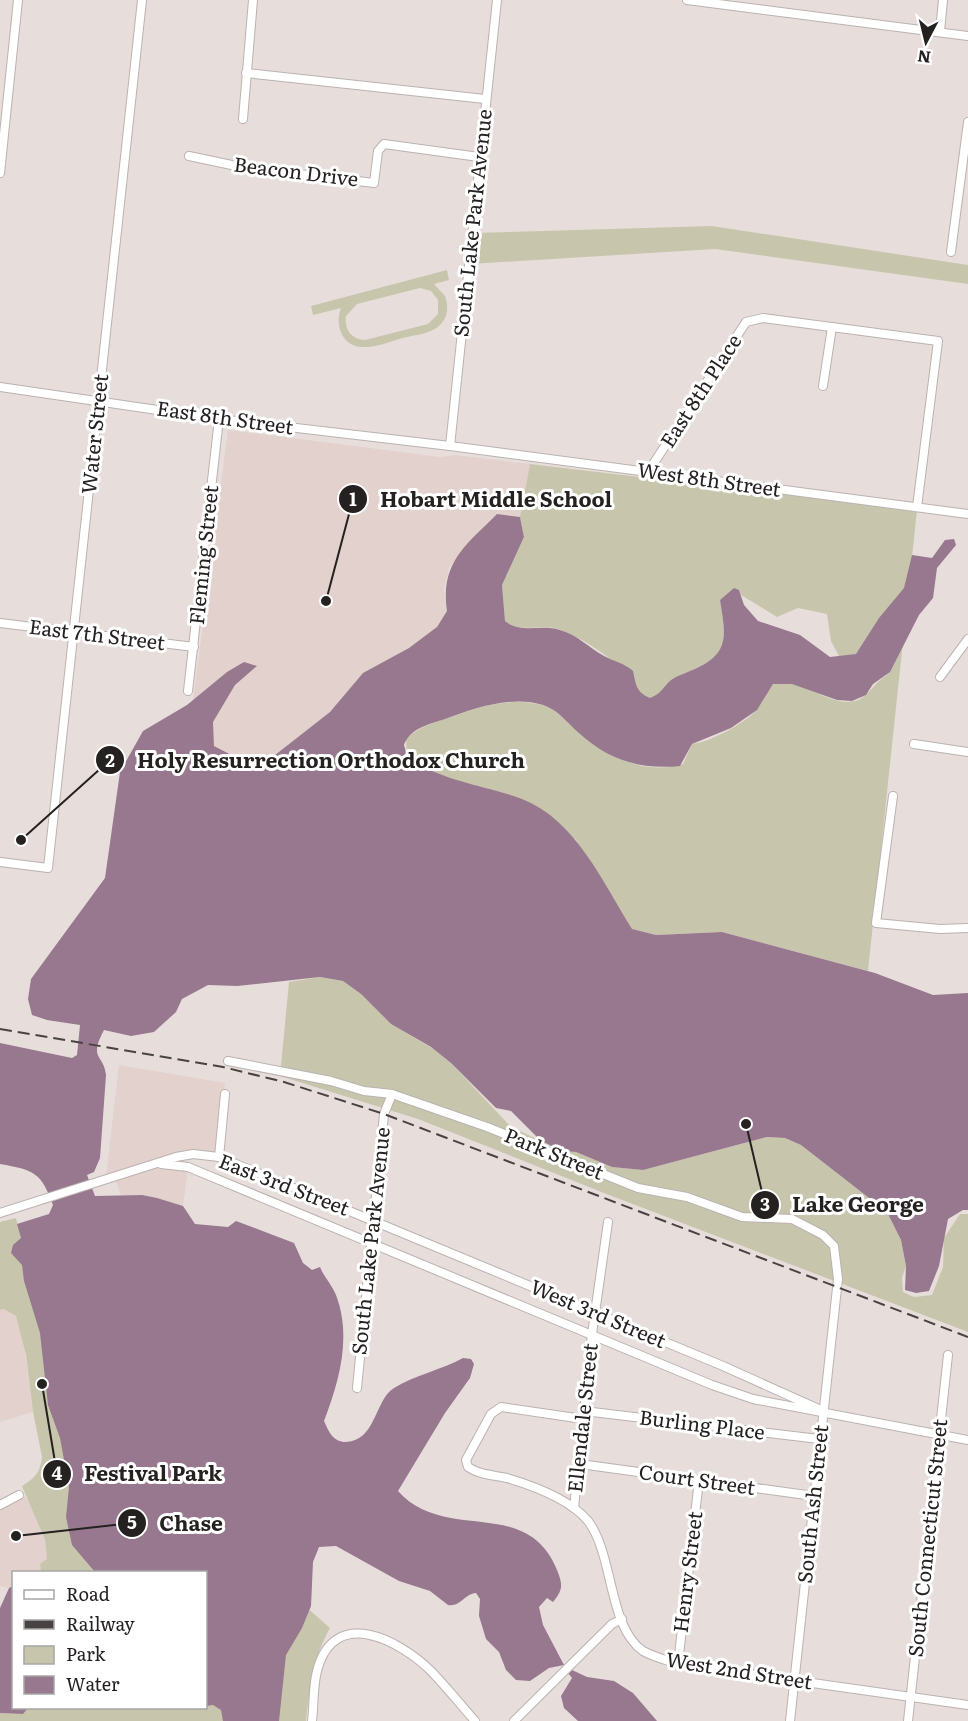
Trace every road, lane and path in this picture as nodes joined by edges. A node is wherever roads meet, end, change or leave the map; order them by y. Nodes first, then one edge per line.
1 (18, 0) edge
2 (142, 0) edge
3 (253, 0) edge
4 (497, 0) edge
5 (687, 0) edge
6 (943, 0) edge
7 (940, 32) junction
8 (968, 36) edge
9 (246, 73) junction
10 (485, 99) junction
11 (243, 119) dead end
12 (968, 122) edge
13 (189, 156) dead end
14 (479, 157) junction
15 (966, 157) edge
16 (0, 173) edge
17 (951, 252) dead end
18 (832, 327) junction
19 (823, 386) dead end
20 (0, 387) edge
21 (99, 400) junction
22 (219, 419) junction
23 (450, 446) junction
24 (648, 472) junction
25 (917, 507) junction
26 (968, 514) edge
27 (0, 623) edge
28 (72, 634) junction
29 (968, 639) edge
30 (194, 647) junction
31 (940, 677) dead end
32 (188, 691) dead end
33 (914, 744) dead end
34 (968, 752) edge
35 (893, 796) dead end
36 (0, 862) edge
37 (968, 928) edge
38 (228, 1061) dead end
39 (225, 1094) dead end
40 (392, 1094) junction
41 (219, 1157) junction
42 (160, 1164) junction
43 (0, 1213) edge
44 (372, 1219) junction
45 (608, 1222) dead end
46 (370, 1242) junction
47 (837, 1287) joint
48 (595, 1312) junction
49 (592, 1334) junction
50 (948, 1354) dead end
51 (357, 1388) dead end
52 (501, 1407) joint
53 (823, 1411) junction
54 (584, 1415) junction
55 (940, 1434) junction
56 (819, 1439) junction
57 (968, 1440) edge
58 (580, 1464) junction
59 (699, 1480) junction
60 (19, 1495) dead end
61 (814, 1496) junction
62 (0, 1505) edge
63 (574, 1508) junction
64 (622, 1619) junction
65 (678, 1664) junction
66 (794, 1681) junction
67 (911, 1698) junction
68 (968, 1705) edge
69 (312, 1721) edge
70 (475, 1721) edge
71 (514, 1721) edge
72 (789, 1721) edge
73 (908, 1721) edge

1 - 16 street
2 - 21 street, Water Street
3 - 9 street
4 - 10 street, South Lake Park Avenue
5 - 7 street
6 - 7 street
7 - 8 street
9 - 10 street
9 - 11 street
10 - 14 street, South Lake Park Avenue
12 - 15 street
13 - 14 street, Beacon Drive
14 - 23 street, South Lake Park Avenue
15 - 17 street
18 - 19 street
18 - 24 street, East 8th Place
18 - 25 street
20 - 21 street, East 8th Street
21 - 22 street, East 8th Street
21 - 28 street, Water Street
22 - 23 street, East 8th Street
22 - 30 street, Fleming Street
23 - 24 street, West 8th Street
24 - 25 street, West 8th Street
25 - 26 street, West 8th Street
27 - 28 street, East 7th Street
28 - 30 street, East 7th Street
28 - 36 street, Water Street
29 - 31 street
30 - 32 street, Fleming Street
33 - 34 street
35 - 37 street
38 - 40 street, Park Street
39 - 41 street
40 - 44 street, South Lake Park Avenue
40 - 47 street, Park Street
41 - 42 street, East 3rd Street
41 - 44 street, East 3rd Street
42 - 43 street, East 3rd Street
42 - 46 street, East 3rd Street
44 - 46 street, South Lake Park Avenue
44 - 48 street, West 3rd Street
45 - 48 street, Ellendale Street
46 - 49 street, West 3rd Street
46 - 51 street, South Lake Park Avenue
47 - 53 street, South Ash Street
48 - 49 street, Ellendale Street
48 - 53 street, West 3rd Street
49 - 53 street, West 3rd Street
49 - 54 street, Ellendale Street
50 - 55 street, South Connecticut Street
52 - 54 street, Burling Place
52 - 63 street, West 2nd Street
53 - 55 street, West 3rd Street
53 - 56 street, South Ash Street
54 - 56 street, Burling Place
54 - 58 street, Ellendale Street
55 - 57 street, West 3rd Street
55 - 67 street, South Connecticut Street
56 - 61 street, South Ash Street
58 - 59 street, Court Street
58 - 63 street, Ellendale Street
59 - 61 street, Court Street
59 - 65 street, Henry Street
60 - 62 street
61 - 66 street, South Ash Street
63 - 64 street, West 2nd Street
64 - 65 street, West 2nd Street
64 - 71 street
65 - 66 street, West 2nd Street
66 - 67 street, West 2nd Street
66 - 72 street, South Ash Street
67 - 68 street, West 2nd Street
67 - 73 street, South Connecticut Street
69 - 70 street

